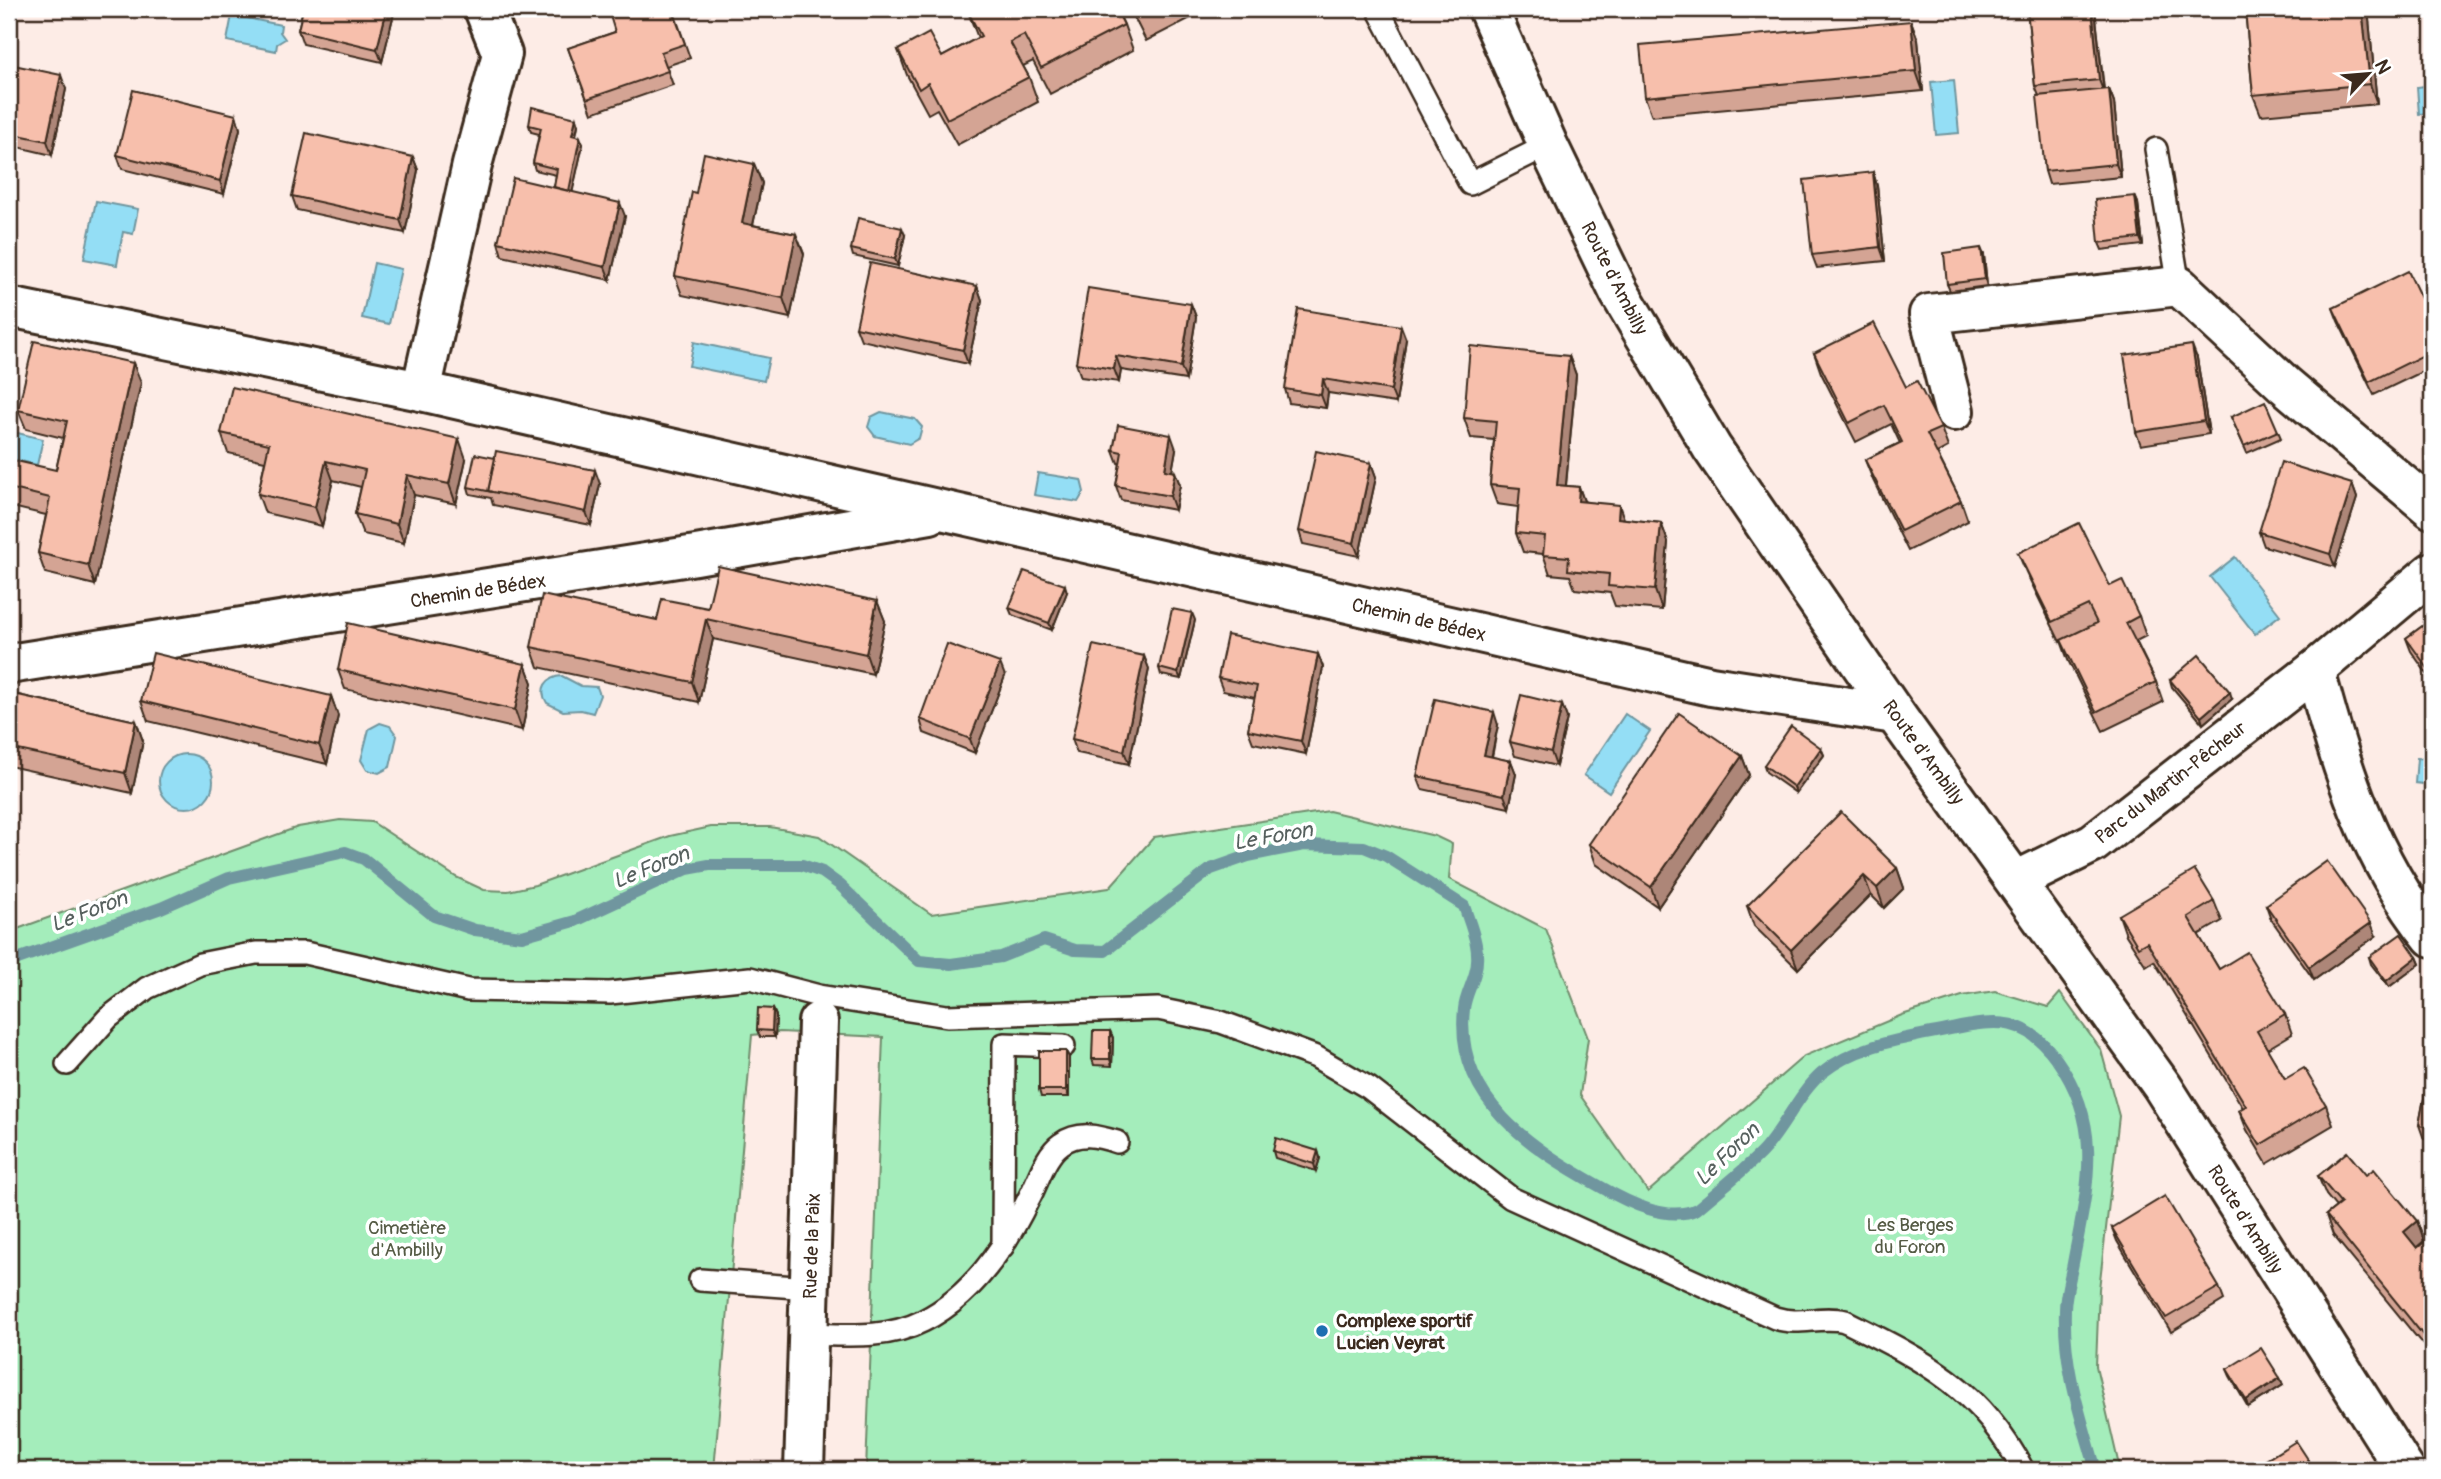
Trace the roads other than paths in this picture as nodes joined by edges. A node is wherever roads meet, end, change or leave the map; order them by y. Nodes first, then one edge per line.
1 (484, 9) edge
2 (1378, 9) edge
3 (1488, 9) edge
4 (1548, 145) junction
5 (2156, 149) dead end
6 (2179, 286) junction
7 (9, 307) edge
8 (421, 391) junction
9 (1954, 411) dead end
10 (2432, 509) edge
11 (946, 512) junction
12 (2432, 572) edge
13 (9, 664) edge
14 (2315, 670) junction
15 (1895, 714) junction
16 (2017, 881) junction
17 (2432, 937) edge
18 (818, 1022) dead end
19 (1063, 1046) dead end
20 (67, 1064) dead end
21 (1117, 1142) dead end
22 (1003, 1247) junction
23 (700, 1280) dead end
24 (810, 1288) junction
25 (808, 1334) junction
26 (804, 1470) edge
27 (2023, 1470) edge
28 (2404, 1470) edge

1 - 8 street
2 - 4 lane
3 - 4 street, Route d'Ambilly
4 - 15 street, Route d'Ambilly
5 - 6 lane
6 - 9 street
6 - 10 street
7 - 8 street, Chemin de Bédex
8 - 11 street, Chemin de Bédex
11 - 13 street, Chemin de Bédex
11 - 15 street, Chemin de Bédex
12 - 14 street, Parc du Martin-Pêcheur
14 - 16 street, Parc du Martin-Pêcheur
14 - 17 street
15 - 16 street, Route d'Ambilly
16 - 28 street, Route d'Ambilly
18 - 24 street, Rue de la Paix
19 - 22 lane
20 - 27 lane
21 - 22 lane
22 - 25 lane
23 - 24 lane
24 - 25 street, Rue de la Paix
25 - 26 street, Rue de la Paix

